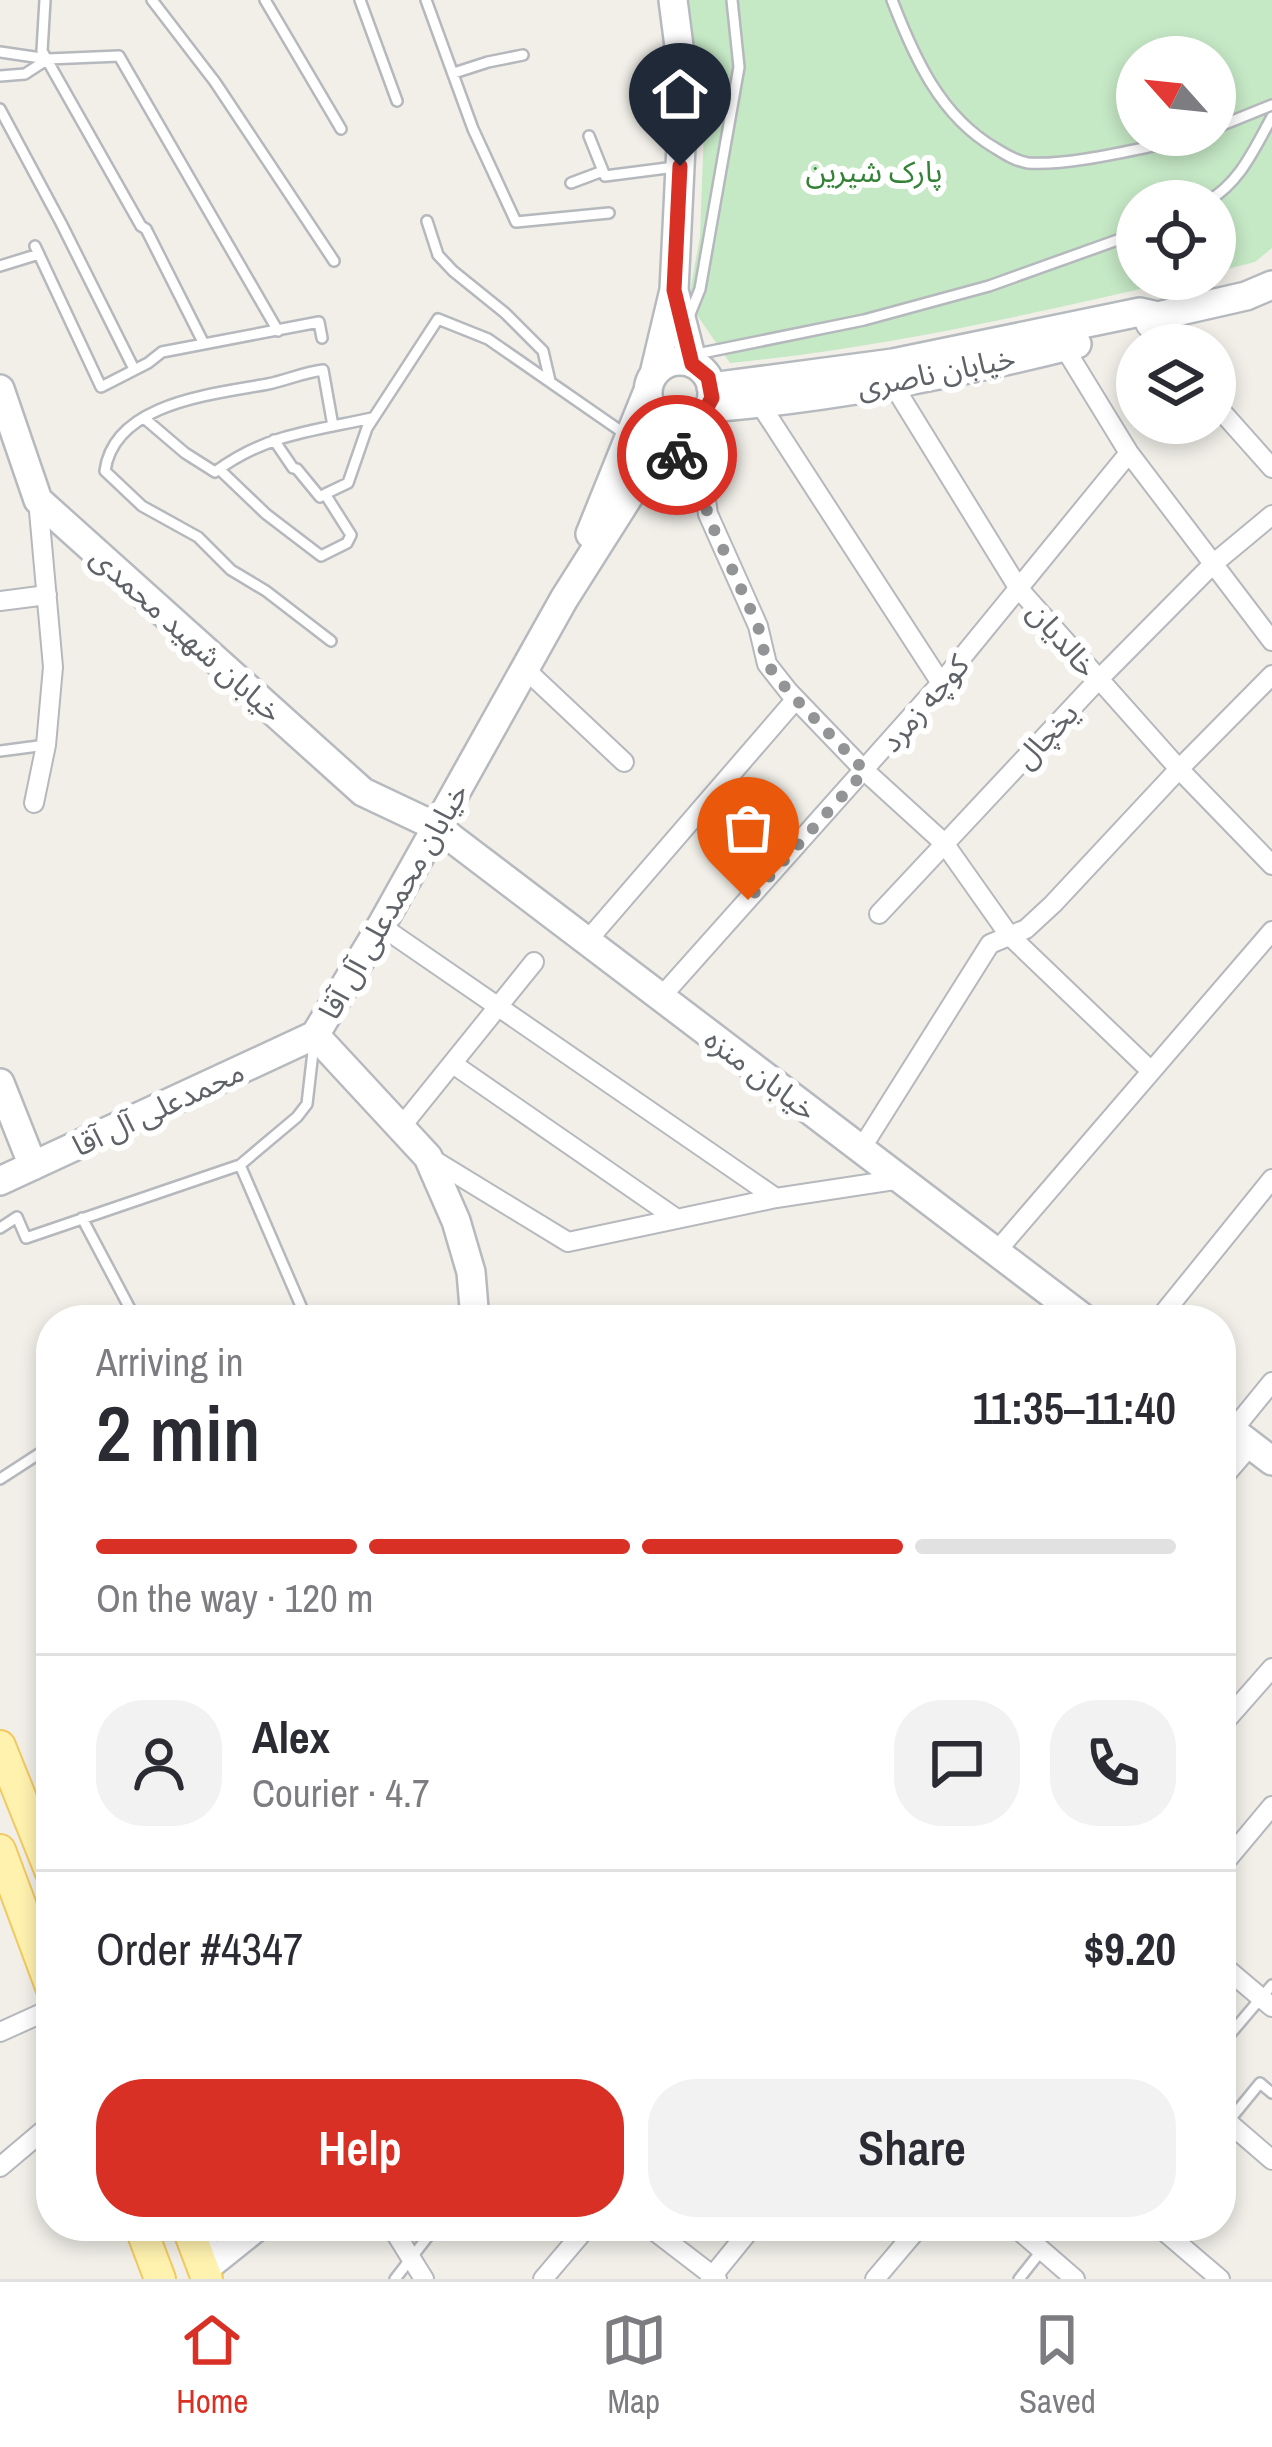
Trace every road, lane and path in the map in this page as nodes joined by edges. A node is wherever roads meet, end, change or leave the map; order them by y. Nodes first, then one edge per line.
1 (45, 0) edge
2 (152, 0) edge
3 (265, 0) edge
4 (360, 0) edge
5 (427, 0) edge
6 (673, 0) edge
7 (732, 0) edge
8 (892, 0) edge
9 (0, 52) edge
10 (524, 55) dead end
11 (48, 59) junction
12 (454, 73) junction
13 (0, 76) edge
14 (397, 101) dead end
15 (1272, 105) edge
16 (0, 110) edge
17 (1272, 116) edge
18 (1236, 120) edge
19 (341, 128) dead end
20 (590, 136) dead end
21 (1116, 152) edge
22 (680, 166) junction
23 (603, 171) junction
24 (1235, 180) edge
25 (571, 182) dead end
26 (610, 213) dead end
27 (427, 221) dead end
28 (1116, 240) edge
29 (334, 262) dead end
30 (0, 266) edge
31 (1272, 285) edge
32 (674, 290) junction
33 (1155, 324) edge
34 (1116, 330) edge
35 (278, 331) junction
36 (1116, 334) edge
37 (322, 338) dead end
38 (204, 344) junction
39 (1064, 347) junction
40 (688, 350) junction
41 (134, 369) junction
42 (550, 381) junction
43 (892, 383) junction
44 (651, 384) junction
45 (0, 389) edge
46 (710, 398) junction
47 (760, 404) junction
48 (374, 417) junction
49 (144, 418) junction
50 (332, 426) junction
51 (1236, 428) edge
52 (676, 434) junction
53 (630, 437) junction
54 (274, 440) junction
55 (1129, 453) junction
56 (1272, 468) edge
57 (219, 469) junction
58 (325, 494) junction
59 (38, 500) junction
60 (1272, 515) edge
61 (1213, 564) junction
62 (1019, 589) junction
63 (47, 596) junction
64 (564, 598) junction
65 (0, 601) edge
66 (331, 641) dead end
67 (1272, 641) edge
68 (524, 668) junction
69 (1272, 675) edge
70 (1098, 680) junction
71 (941, 683) junction
72 (796, 700) junction
73 (46, 745) junction
74 (0, 751) edge
75 (624, 762) dead end
76 (1178, 769) junction
77 (865, 771) junction
78 (34, 803) dead end
79 (436, 827) junction
80 (944, 843) junction
81 (1272, 865) edge
82 (880, 914) dead end
83 (381, 926) junction
84 (1272, 932) edge
85 (1009, 935) junction
86 (587, 941) junction
87 (534, 962) dead end
88 (661, 997) junction
89 (499, 1007) junction
90 (315, 1035) junction
91 (453, 1064) junction
92 (1151, 1071) junction
93 (0, 1083) edge
94 (400, 1127) junction
95 (861, 1149) junction
96 (428, 1157) junction
97 (33, 1166) junction
98 (240, 1166) junction
99 (901, 1179) junction
100 (1272, 1179) edge
101 (0, 1181) edge
102 (776, 1198) junction
103 (82, 1218) junction
104 (677, 1219) junction
105 (0, 1228) edge
106 (996, 1252) junction
107 (128, 1305) edge
108 (300, 1305) edge
109 (474, 1305) edge
110 (1066, 1305) edge
111 (1170, 1305) edge
112 (1272, 1382) edge
113 (1244, 1440) edge
114 (36, 1456) edge
115 (0, 1479) edge
116 (1272, 1668) edge
117 (1236, 1709) edge
118 (1, 1749) edge
119 (1272, 1806) edge
120 (36, 1814) edge
121 (1236, 1849) edge
122 (0, 1853) edge
123 (36, 1948) edge
124 (1236, 1974) edge
125 (1269, 1997) edge
126 (36, 2015) edge
127 (1236, 2030) edge
128 (0, 2032) edge
129 (1272, 2093) edge
130 (1236, 2107) edge
131 (1236, 2129) edge
132 (36, 2137) edge
133 (1272, 2160) edge
134 (0, 2167) edge
135 (146, 2241) edge
136 (193, 2241) edge
137 (213, 2241) edge
138 (242, 2241) edge
139 (400, 2241) edge
140 (424, 2241) edge
141 (575, 2241) edge
142 (667, 2241) edge
143 (741, 2241) edge
144 (907, 2241) edge
145 (1032, 2241) edge
146 (1176, 2241) edge
147 (1042, 2250) junction
148 (411, 2258) junction
149 (205, 2275) edge
150 (713, 2278) edge
151 (160, 2279) edge
152 (395, 2279) edge
153 (424, 2279) edge
154 (543, 2279) edge
155 (875, 2279) edge
156 (1018, 2279) edge
157 (1075, 2279) edge
158 (1220, 2279) edge

1 - 11 lane
2 - 29 lane
3 - 19 lane
4 - 14 lane
5 - 12 lane
6 - 22 street
7 - 40 lane
8 - 21 lane
9 - 11 lane
10 - 12 lane
11 - 13 lane
11 - 35 lane
11 - 38 lane
12 - 26 lane
15 - 18 lane
16 - 41 lane
17 - 24 lane
20 - 23 lane
22 - 23 lane
22 - 32 street
23 - 25 lane
27 - 42 lane
28 - 40 lane
30 - 41 lane
31 - 33 street, خیابان ناصری
32 - 40 street
32 - 44 street, خیابان محمدعلی آل آقا
34 - 46 street, خیابان ناصری
35 - 37 lane
35 - 38 lane
36 - 39 street, خیابان ناصری
38 - 41 lane
39 - 43 street, خیابان ناصری
39 - 55 street
40 - 44 street
40 - 46 street
42 - 48 lane
42 - 53 lane
43 - 47 street, خیابان ناصری
43 - 62 street, خالدیان
44 - 52 street
44 - 53 street, خیابان محمدعلی آل آقا
45 - 59 street, خیابان شهید محمدی
46 - 47 street, خیابان ناصری
46 - 52 street
47 - 71 street
48 - 50 lane
48 - 58 lane
49 - 50 lane
49 - 57 lane
49 - 66 lane
50 - 54 lane
51 - 56 street
52 - 64 street, خیابان محمدعلی آل آقا
52 - 72 street
53 - 64 street, خیابان محمدعلی آل آقا
54 - 57 lane
54 - 58 lane
55 - 61 street
55 - 62 street, کوچه زمرد
57 - 58 lane
59 - 63 street
59 - 79 street, خیابان شهید محمدی
60 - 61 street, یخچال
61 - 67 street
61 - 70 street, یخچال
62 - 70 street, خالدیان
62 - 71 street, کوچه زمرد
63 - 65 street
63 - 73 street
64 - 68 street, خیابان محمدعلی آل آقا
68 - 75 street
68 - 79 street, خیابان محمدعلی آل آقا
69 - 76 street
70 - 76 street, خالدیان
70 - 80 street, یخچال
71 - 77 street, کوچه زمرد
72 - 77 street
72 - 86 street
73 - 74 lane
73 - 78 street
76 - 81 street, خالدیان
76 - 85 street
77 - 80 street
77 - 88 street, کوچه زمرد
79 - 83 street, خیابان محمدعلی آل آقا
79 - 86 street, خیابان منزه
80 - 82 street, یخچال
80 - 85 street
83 - 89 street
83 - 90 street, خیابان محمدعلی آل آقا
84 - 92 street
85 - 92 street
85 - 95 street
86 - 88 street, خیابان منزه
87 - 89 street
88 - 95 street, خیابان منزه
89 - 91 street
89 - 102 street
90 - 94 street, خیابان محمدعلی آل آقا
90 - 97 street, محمدعلی آل آقا
90 - 98 lane
91 - 94 street
91 - 104 street
92 - 106 street
93 - 97 street
94 - 96 street, خیابان محمدعلی آل آقا
95 - 99 street, خیابان منزه
96 - 104 street
96 - 109 street, خیابان محمدعلی آل آقا
97 - 101 street, محمدعلی آل آقا
98 - 103 lane
98 - 108 lane
99 - 102 street
99 - 106 street, خیابان منزه
100 - 111 street
102 - 104 street
103 - 105 lane
103 - 107 lane
106 - 110 street, خیابان منزه
112 - 113 street
114 - 115 lane
116 - 117 street
118 - 120 main road
119 - 121 street
122 - 123 main road
124 - 125 street
125 - 127 lane
126 - 128 street
129 - 130 lane
131 - 133 street
132 - 134 street
135 - 151 main road
136 - 149 main road
137 - 149 lane
138 - 149 street
139 - 148 street
140 - 148 lane
141 - 154 street
142 - 150 street
143 - 150 street
144 - 155 street
145 - 147 street
146 - 158 street
147 - 156 lane
147 - 157 street
148 - 152 lane
148 - 153 street

